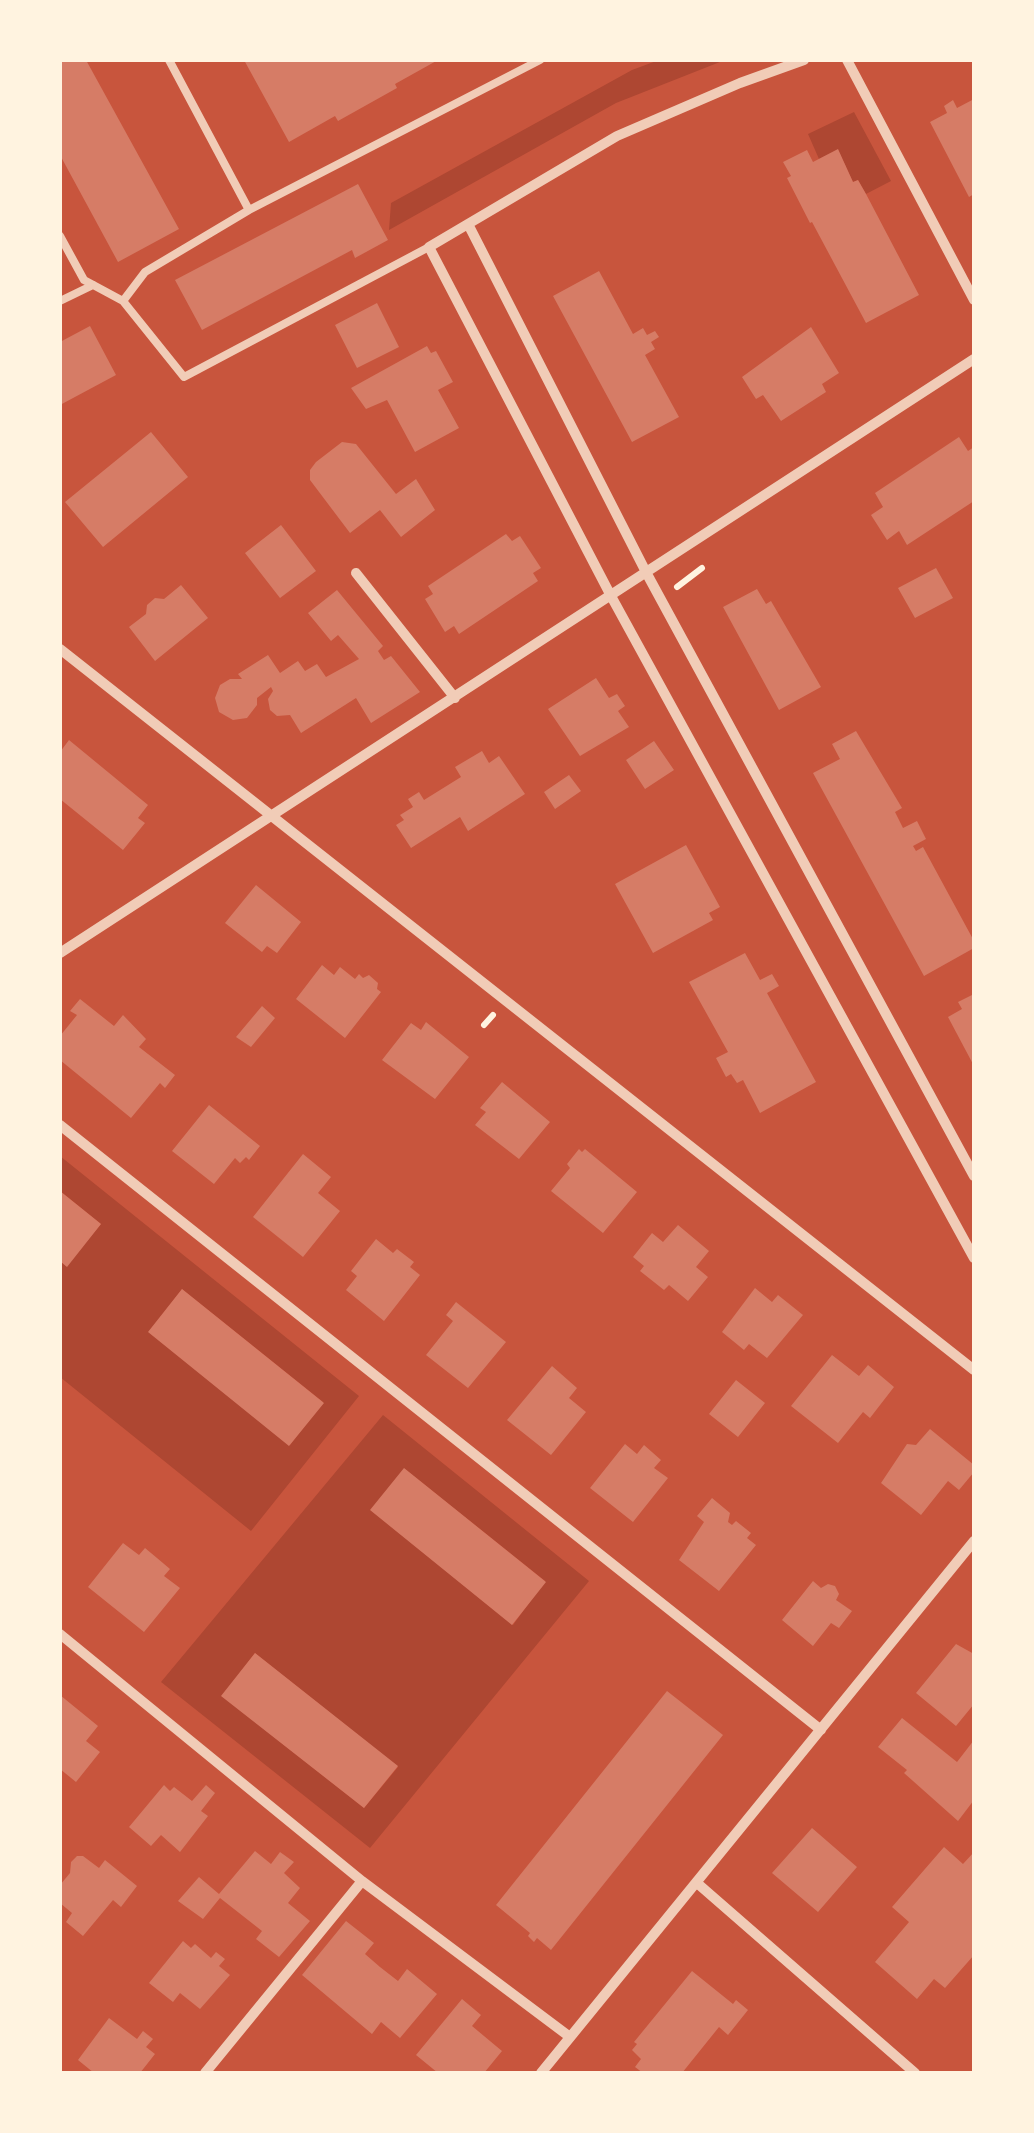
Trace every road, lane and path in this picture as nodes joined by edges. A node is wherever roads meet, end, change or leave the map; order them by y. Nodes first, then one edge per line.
1 (169, 60) edge
2 (540, 60) edge
3 (804, 60) edge
4 (847, 60) edge
5 (250, 210) junction
6 (468, 224) junction
7 (60, 236) edge
8 (429, 247) junction
9 (93, 285) junction
10 (974, 300) edge
11 (60, 301) edge
12 (123, 301) junction
13 (974, 359) edge
14 (710, 564) dead end
15 (356, 573) dead end
16 (647, 574) junction
17 (677, 592) dead end
18 (612, 596) junction
19 (60, 648) edge
20 (455, 698) junction
21 (272, 816) junction
22 (60, 953) edge
23 (60, 1125) edge
24 (974, 1176) edge
25 (974, 1258) edge
26 (974, 1370) edge
27 (974, 1541) edge
28 (60, 1634) edge
29 (821, 1730) junction
30 (362, 1881) junction
31 (697, 1883) junction
32 (570, 2037) junction
33 (205, 2073) edge
34 (541, 2073) edge
35 (915, 2073) edge

1 - 5 lane
2 - 5 lane
3 - 6 street
4 - 10 street
5 - 12 lane
6 - 8 street
6 - 16 street
7 - 9 lane
8 - 12 lane
8 - 18 street
9 - 11 lane
9 - 12 lane
13 - 16 street
14 - 17 path
15 - 20 street
16 - 18 street
16 - 24 street
18 - 20 street
18 - 25 street
19 - 21 street
20 - 21 street
21 - 22 street
21 - 26 street
23 - 29 street
27 - 29 street
28 - 30 street
29 - 31 street
30 - 32 street
30 - 33 street
31 - 32 street
31 - 35 street
32 - 34 street

